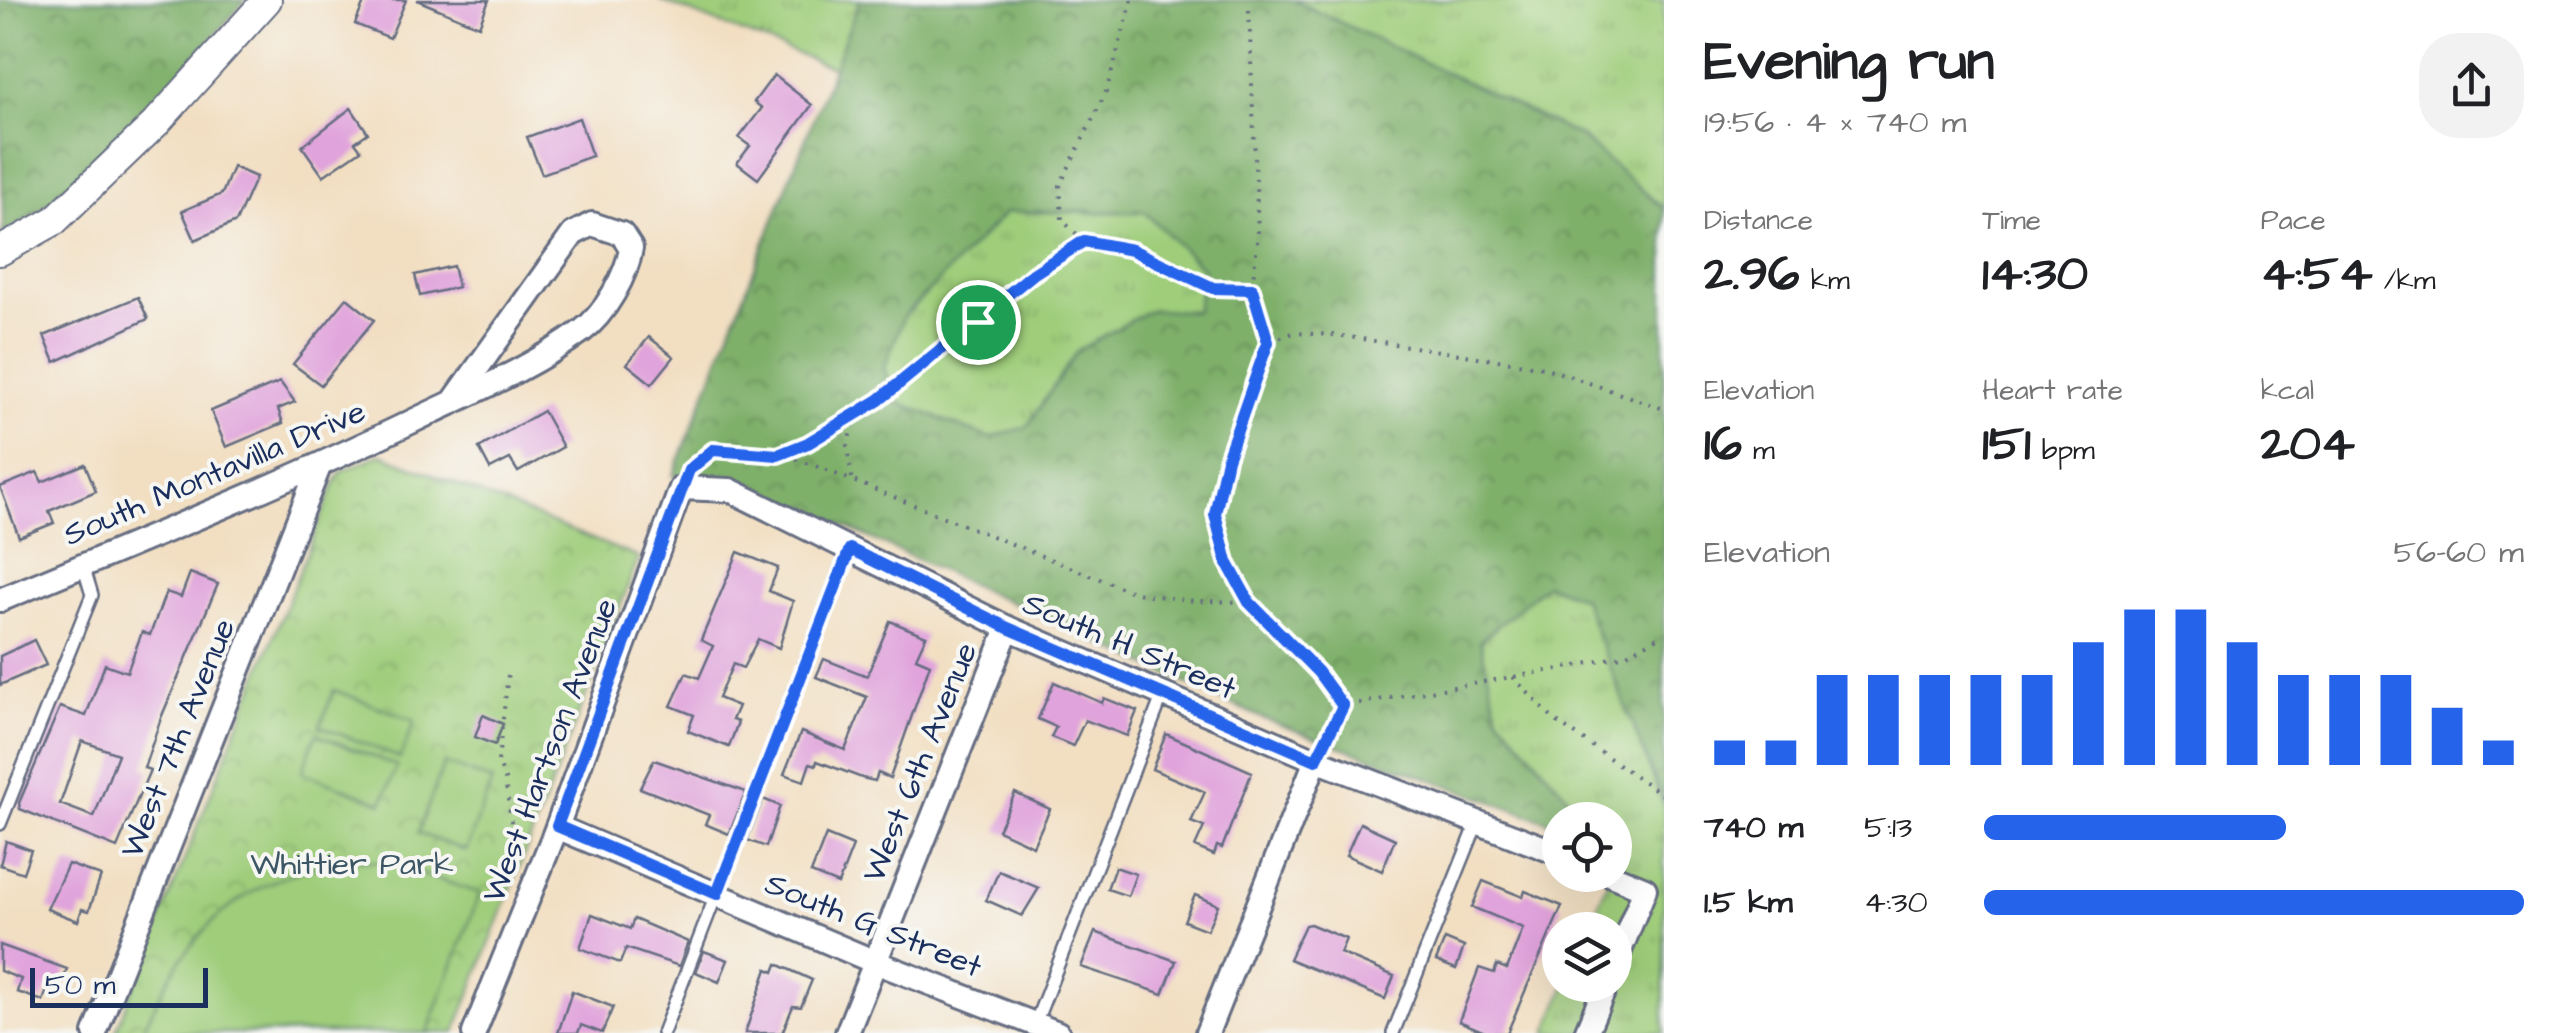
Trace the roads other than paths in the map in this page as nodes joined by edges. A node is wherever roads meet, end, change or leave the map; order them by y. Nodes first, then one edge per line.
1 (267, 0) edge
2 (0, 250) edge
3 (453, 402) junction
4 (319, 466) junction
5 (682, 488) joint
6 (850, 549) junction
7 (83, 565) junction
8 (0, 600) edge
9 (1008, 628) junction
10 (1163, 694) junction
11 (1316, 760) junction
12 (1478, 820) junction
13 (0, 824) edge
14 (553, 835) junction
15 (1542, 847) edge
16 (1632, 884) edge
17 (717, 894) junction
18 (1632, 921) edge
19 (875, 962) junction
20 (1599, 1002) edge
21 (1035, 1024) junction
22 (96, 1033) edge
23 (474, 1033) edge
24 (662, 1033) edge
25 (847, 1033) edge
26 (1058, 1033) edge
27 (1207, 1033) edge
28 (1393, 1033) edge
29 (1586, 1033) edge

1 - 2 street
3 - 3 street, South Montavilla Drive
3 - 4 street, South Montavilla Drive
4 - 7 street, South Montavilla Drive
4 - 22 street, West 7th Avenue
5 - 6 street, South H Street
5 - 14 street, West Hartson Avenue
6 - 9 street, South H Street
6 - 17 lane
7 - 8 street, South Montavilla Drive
7 - 13 lane
9 - 10 street, South H Street
9 - 19 street, West 6th Avenue
10 - 11 street, South H Street
10 - 21 lane
11 - 12 street, South H Street
11 - 27 street
12 - 15 street, South H Street
12 - 28 lane
14 - 17 street, South G Street
14 - 23 street, West Hartson Avenue
16 - 18 street
17 - 19 street, South G Street
17 - 24 lane
19 - 21 street, South G Street
19 - 25 street, West 6th Avenue
20 - 29 street
21 - 26 street, South G Street

